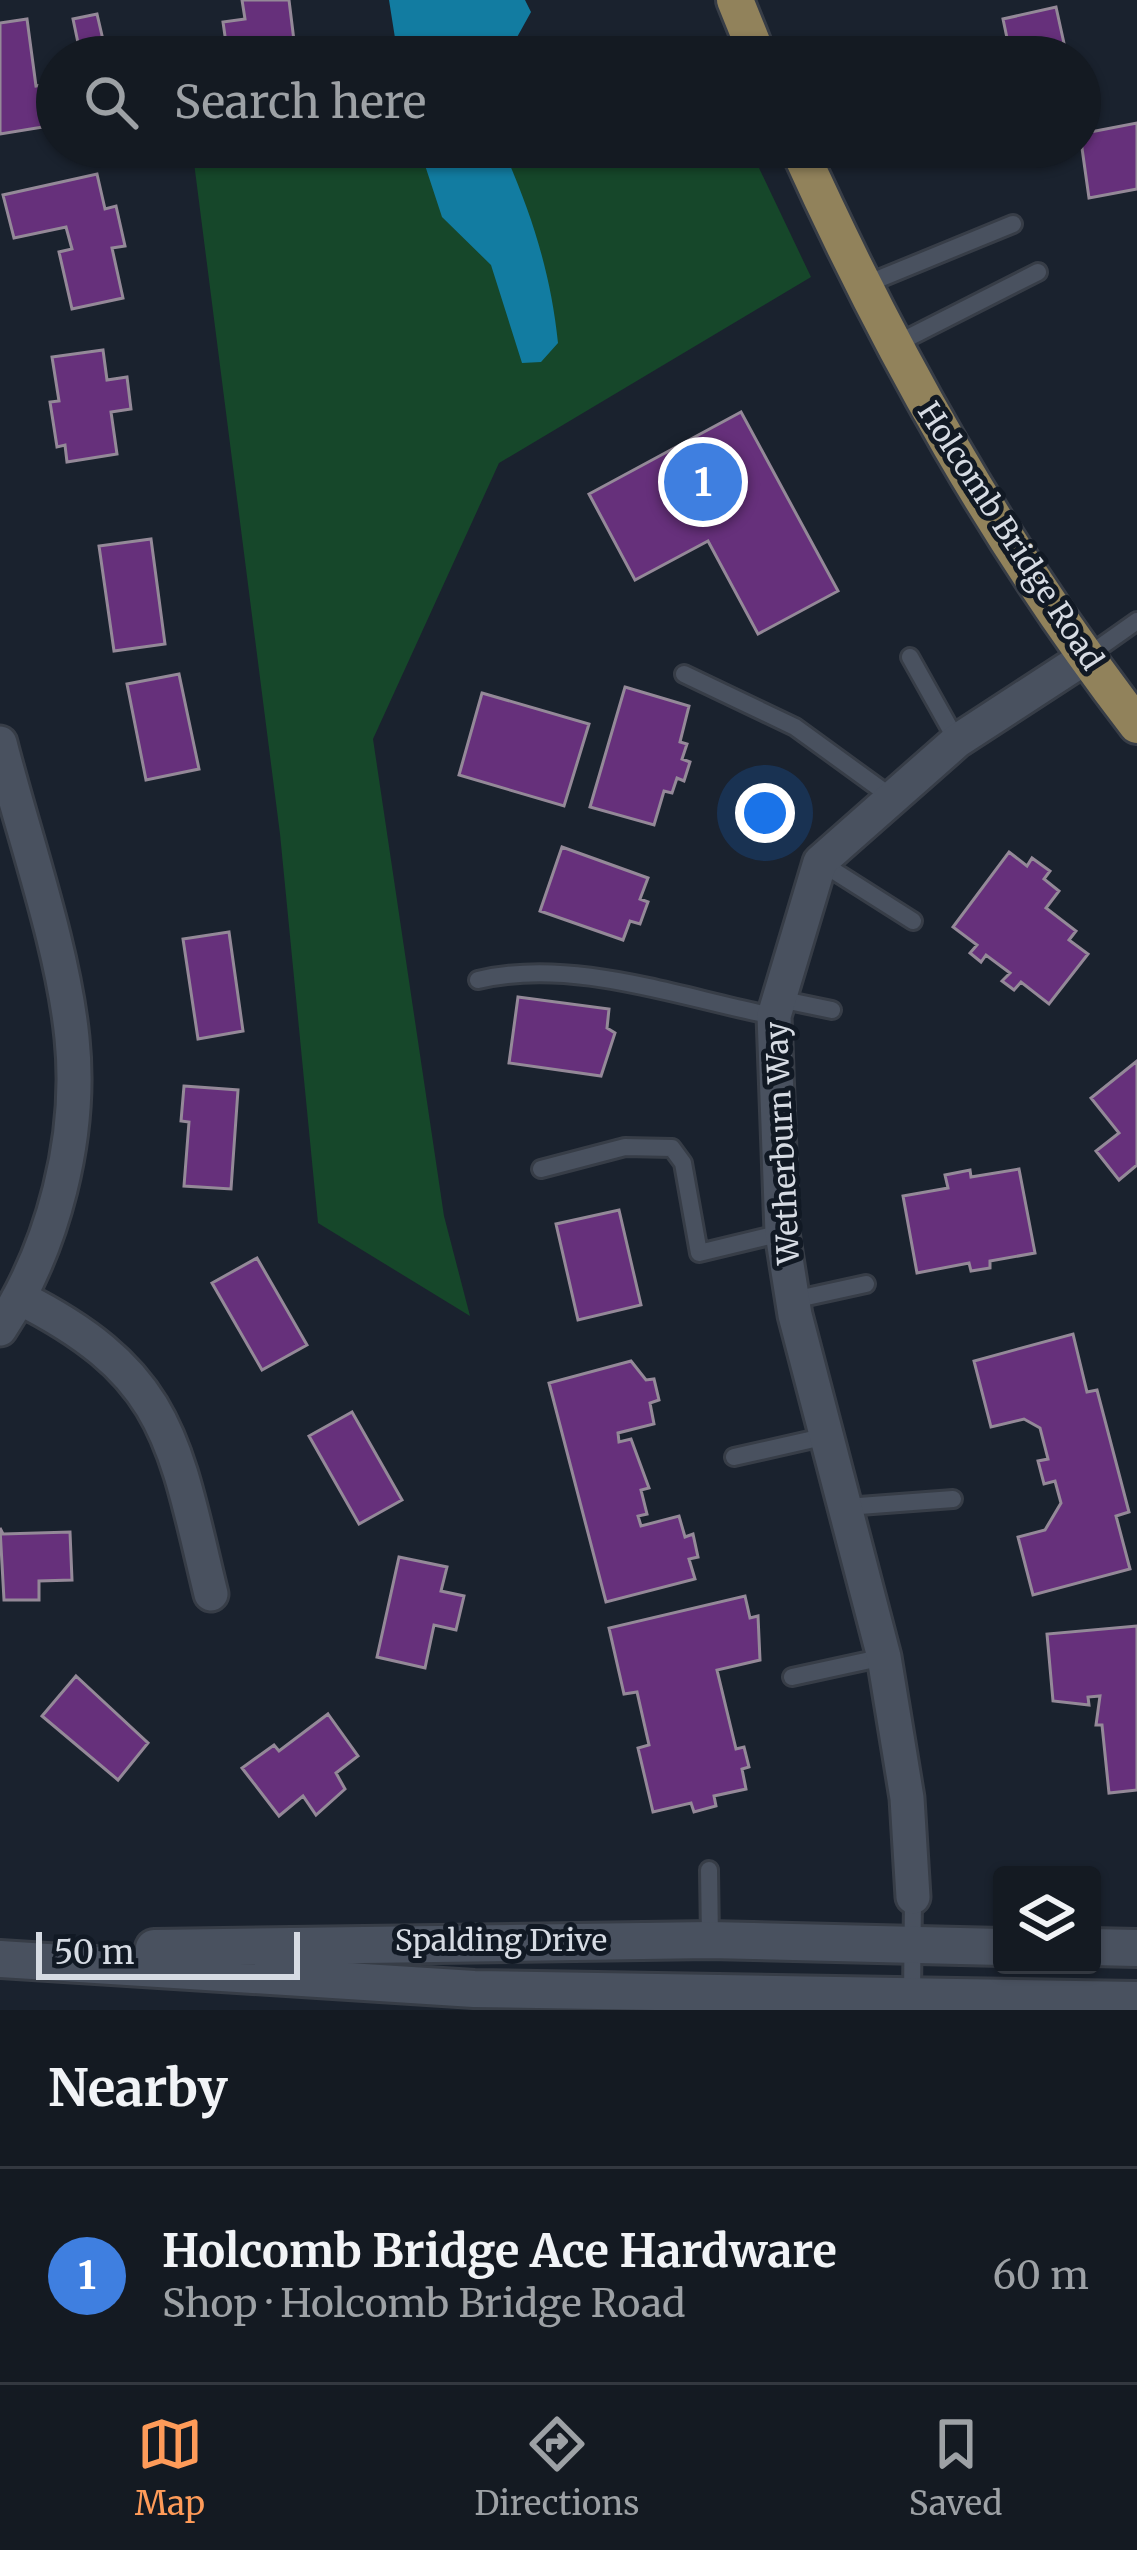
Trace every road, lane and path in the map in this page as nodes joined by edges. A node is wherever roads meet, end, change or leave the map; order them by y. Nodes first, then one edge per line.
1 (735, 0) edge
2 (750, 36) edge
3 (808, 168) edge
4 (1012, 224) dead end
5 (1038, 272) dead end
6 (862, 286) junction
7 (893, 345) junction
8 (1137, 621) edge
9 (910, 657) dead end
10 (1086, 657) junction
11 (684, 674) dead end
12 (1137, 725) edge
13 (957, 741) junction
14 (2, 757) edge
15 (890, 796) junction
16 (820, 862) junction
17 (913, 921) dead end
18 (478, 980) dead end
19 (777, 1007) junction
20 (832, 1010) dead end
21 (541, 1169) dead end
22 (782, 1233) junction
23 (866, 1284) dead end
24 (20, 1298) junction
25 (793, 1300) junction
26 (0, 1328) edge
27 (827, 1436) junction
28 (734, 1457) dead end
29 (953, 1499) dead end
30 (846, 1507) junction
31 (212, 1594) dead end
32 (884, 1657) junction
33 (792, 1677) dead end
34 (709, 1870) dead end
35 (913, 1897) joint
36 (710, 1940) junction
37 (914, 1946) junction
38 (993, 1947) edge
39 (1101, 1948) edge
40 (1137, 1948) edge
41 (0, 1955) edge
42 (1137, 2000) edge
43 (912, 2004) edge

1 - 2 main road
3 - 6 main road, Holcomb Bridge Road
4 - 6 lane
5 - 7 lane
6 - 7 main road, Holcomb Bridge Road
7 - 10 main road, Holcomb Bridge Road
8 - 10 lane
9 - 13 lane
10 - 12 main road, Holcomb Bridge Road
10 - 13 street
11 - 15 lane
13 - 15 street
14 - 24 street
15 - 16 street
16 - 17 lane
16 - 19 street, Wetherburn Way
18 - 19 lane
19 - 20 lane
19 - 22 street, Wetherburn Way
21 - 22 lane
22 - 25 street, Wetherburn Way
23 - 25 lane
24 - 26 street
24 - 31 street
25 - 27 street, Wetherburn Way
27 - 28 lane
27 - 30 street, Wetherburn Way
29 - 30 lane
30 - 32 street, Wetherburn Way
32 - 33 lane
32 - 35 street, Wetherburn Way
34 - 36 lane
35 - 37 lane
36 - 37 main road, Spalding Drive
36 - 41 main road, Spalding Drive
37 - 38 main road, Spalding Drive
37 - 43 lane
39 - 40 main road
41 - 43 main road, Spalding Drive
42 - 43 main road, Spalding Drive

